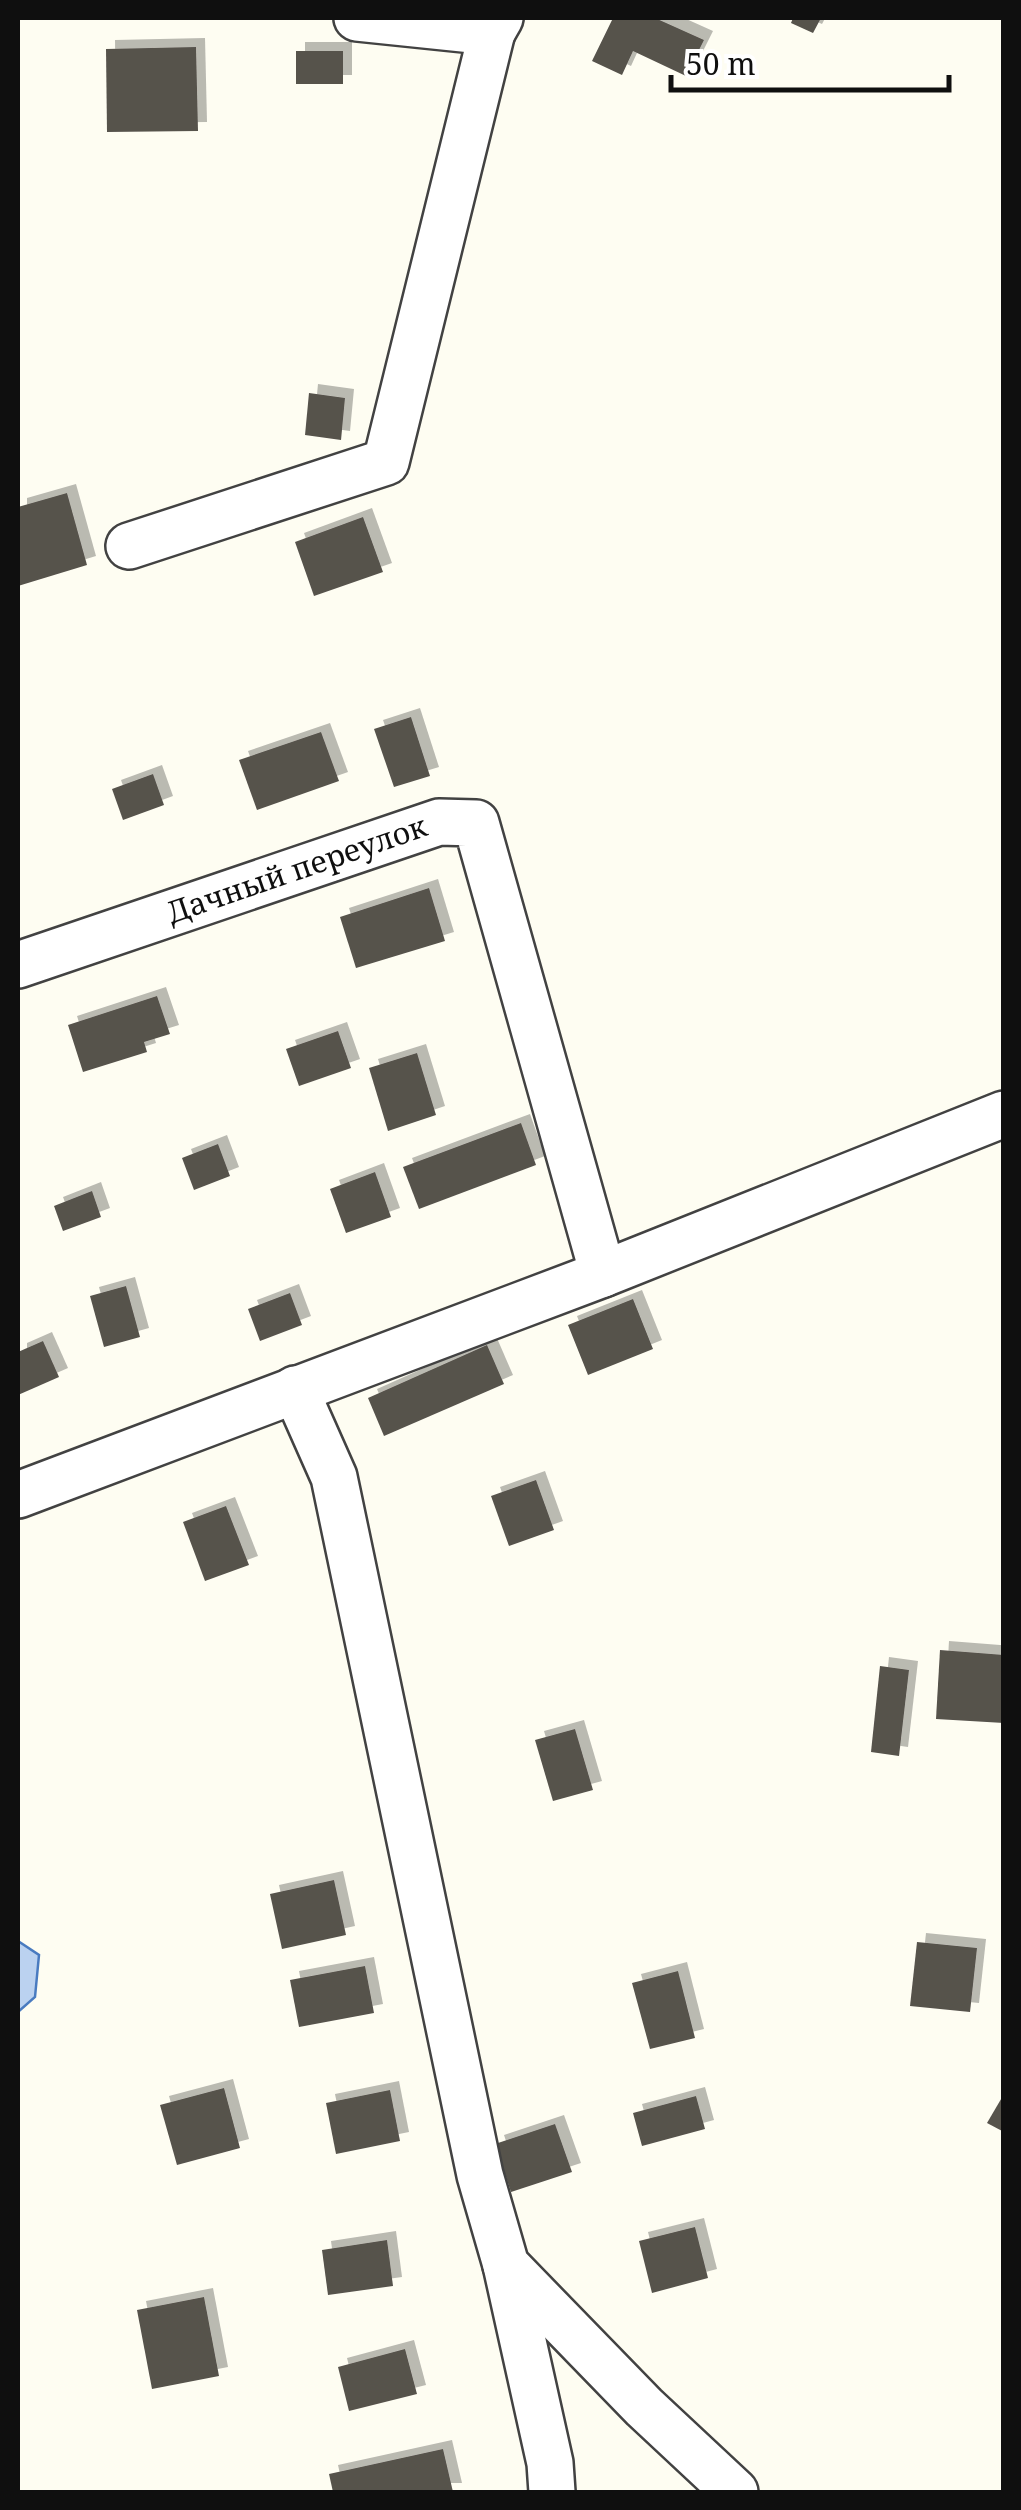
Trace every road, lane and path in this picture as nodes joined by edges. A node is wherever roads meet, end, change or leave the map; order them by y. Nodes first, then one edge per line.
1 (357, 18) edge
2 (496, 25) edge
3 (129, 546) dead end
4 (18, 966) edge
5 (1004, 1114) edge
6 (603, 1274) junction
7 (295, 1389) junction
8 (18, 1495) edge
9 (506, 2265) junction
10 (552, 2492) edge
11 (735, 2492) edge

1 - 2 street
2 - 3 street
4 - 6 street, Дачный переулок
5 - 6 street
6 - 7 street
7 - 8 street
7 - 9 street
9 - 10 street
9 - 11 street

